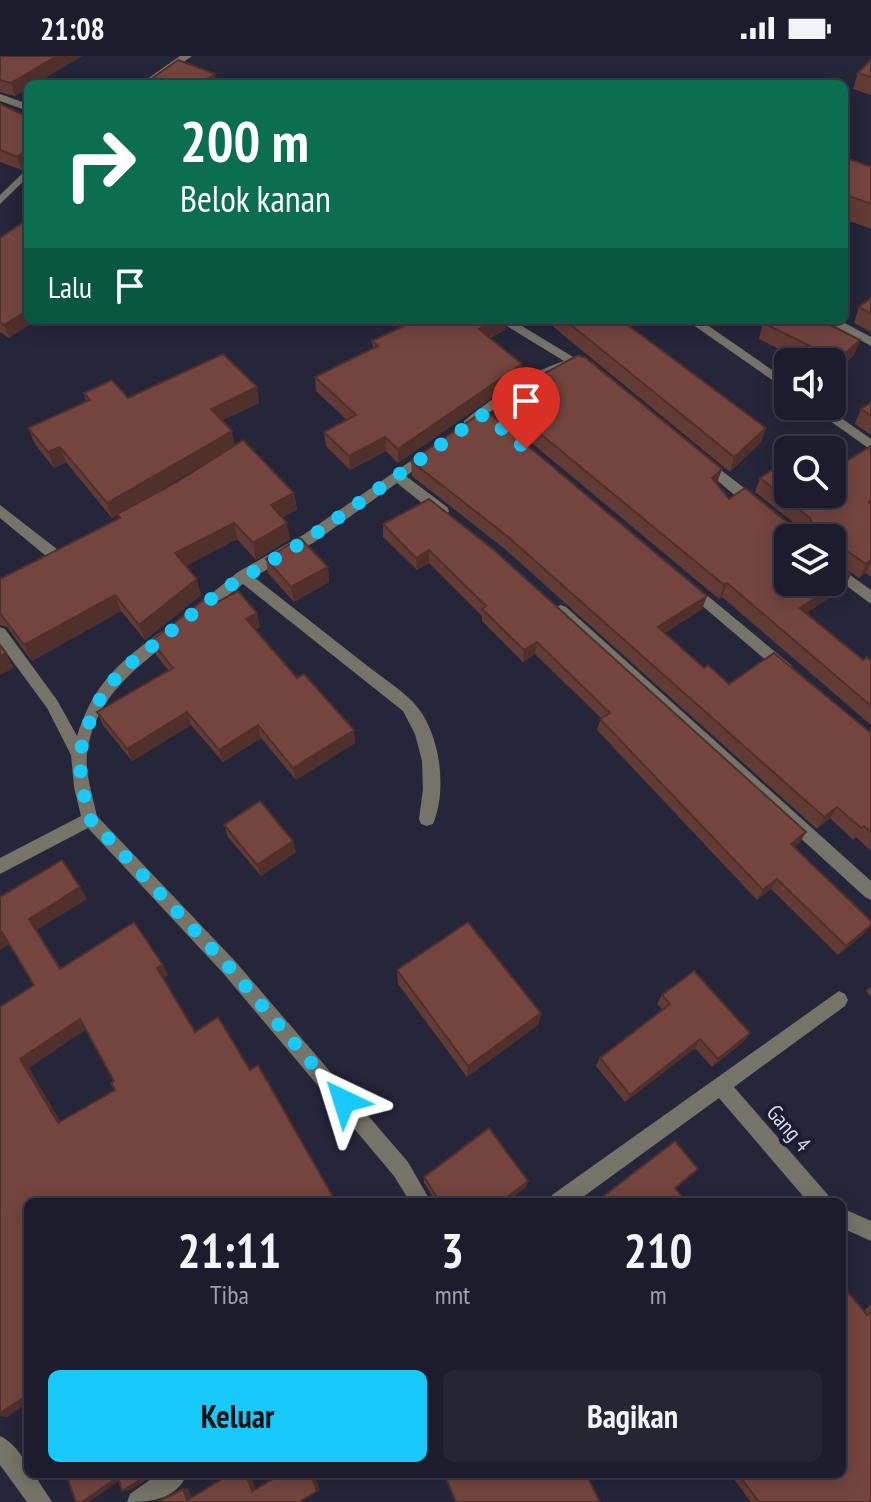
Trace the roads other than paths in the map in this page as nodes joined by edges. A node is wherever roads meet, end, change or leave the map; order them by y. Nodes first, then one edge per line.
1 (187, 56) edge
2 (151, 80) edge
3 (0, 97) edge
4 (24, 106) edge
5 (24, 175) edge
6 (0, 201) edge
7 (510, 324) edge
8 (698, 324) edge
9 (837, 324) edge
10 (871, 342) edge
11 (573, 362) junction
12 (589, 367) edge
13 (774, 377) edge
14 (835, 420) edge
15 (871, 445) edge
16 (690, 451) edge
17 (397, 476) junction
18 (0, 510) edge
19 (767, 514) edge
20 (454, 521) edge
21 (57, 557) edge
22 (243, 576) junction
23 (846, 578) edge
24 (680, 579) edge
25 (871, 598) edge
26 (547, 599) edge
27 (0, 633) edge
28 (794, 675) edge
29 (79, 755) junction
30 (90, 819) junction
31 (427, 819) dead end
32 (0, 866) edge
33 (871, 892) edge
34 (839, 1000) dead end
35 (721, 1086) junction
36 (419, 1198) edge
37 (565, 1198) edge
38 (818, 1198) edge
39 (846, 1220) edge
40 (871, 1231) edge
41 (0, 1447) edge
42 (171, 1478) edge
43 (41, 1502) edge
44 (138, 1502) edge

1 - 2 street
3 - 4 street
5 - 6 street
7 - 11 street
8 - 13 street
9 - 10 street
11 - 12 street
11 - 17 street
14 - 15 street
16 - 19 street
17 - 20 street
17 - 22 street
18 - 21 street
22 - 29 street
22 - 31 street
23 - 25 street
24 - 28 street
26 - 33 street
27 - 29 street
29 - 30 street
30 - 32 street
30 - 36 street
34 - 35 street
35 - 37 street
35 - 38 street, Gang 4
39 - 40 street
41 - 43 street
42 - 44 street

